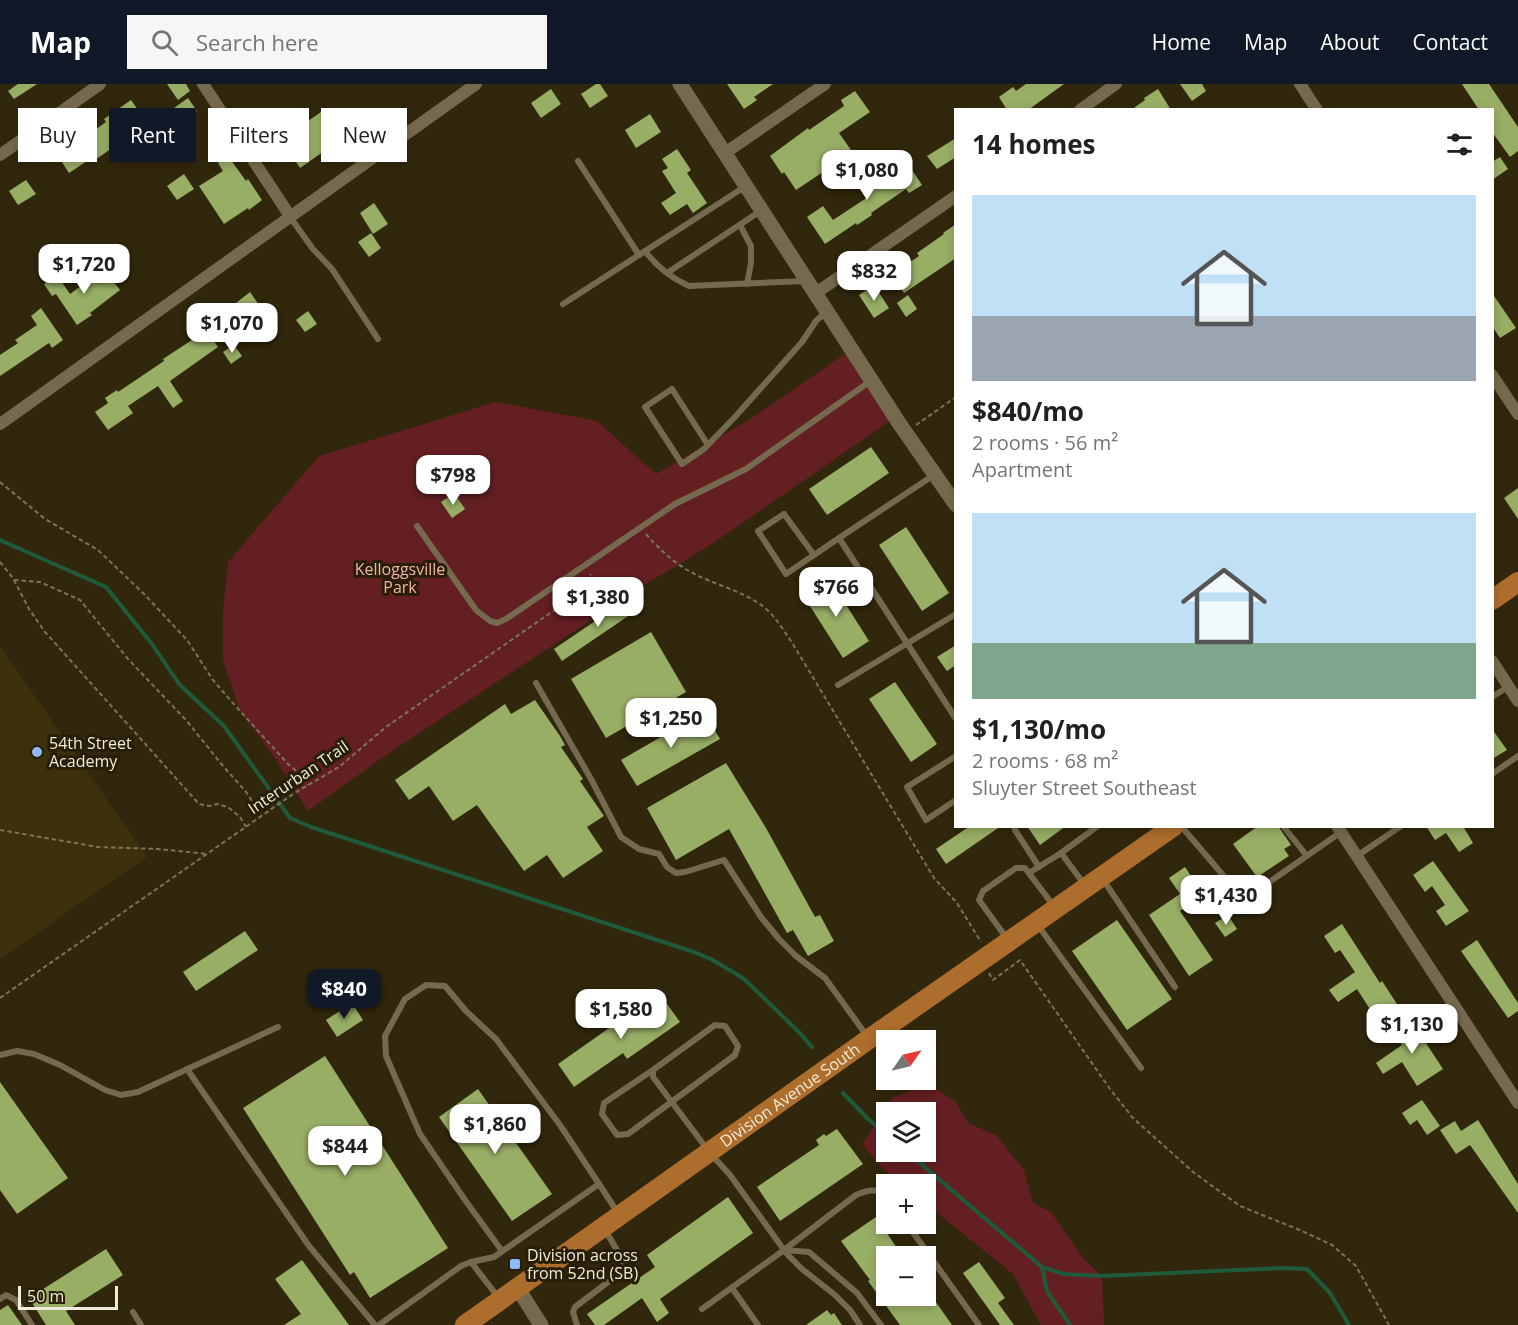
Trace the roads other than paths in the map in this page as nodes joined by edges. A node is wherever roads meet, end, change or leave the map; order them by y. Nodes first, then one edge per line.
1 (100, 84) edge
2 (203, 84) edge
3 (476, 84) edge
4 (681, 84) edge
5 (825, 84) edge
6 (1116, 84) edge
7 (1300, 84) edge
8 (1083, 108) edge
9 (1316, 108) edge
10 (725, 153) junction
11 (0, 155) edge
12 (578, 161) dead end
13 (746, 185) junction
14 (954, 197) edge
15 (762, 210) junction
16 (290, 216) junction
17 (740, 225) junction
18 (642, 253) junction
19 (667, 273) junction
20 (747, 284) junction
21 (812, 286) junction
22 (563, 304) dead end
23 (828, 311) junction
24 (378, 339) dead end
25 (1494, 378) edge
26 (872, 380) junction
27 (1518, 414) edge
28 (0, 424) edge
29 (708, 445) junction
30 (935, 475) junction
31 (954, 502) edge
32 (417, 526) dead end
33 (839, 538) junction
34 (814, 555) junction
35 (1518, 582) edge
36 (1494, 599) edge
37 (954, 615) edge
38 (906, 643) junction
39 (1494, 664) edge
40 (536, 683) dead end
41 (838, 685) dead end
42 (1509, 686) junction
43 (1494, 696) edge
44 (1518, 701) edge
45 (954, 716) edge
46 (1518, 756) edge
47 (954, 757) edge
48 (1494, 773) edge
49 (954, 801) edge
50 (1014, 828) edge
51 (1095, 828) edge
52 (1172, 828) edge
53 (1285, 828) edge
54 (1398, 828) edge
55 (1339, 829) edge
56 (1061, 853) junction
57 (1307, 856) junction
58 (1357, 856) junction
59 (1040, 867) junction
60 (1029, 873) junction
61 (1094, 883) junction
62 (1057, 909) junction
63 (1036, 924) junction
64 (1010, 942) junction
65 (1175, 987) dead end
66 (278, 1027) dead end
67 (869, 1039) junction
68 (0, 1055) edge
69 (1141, 1068) dead end
70 (187, 1069) junction
71 (652, 1070) junction
72 (672, 1102) junction
73 (1518, 1103) edge
74 (710, 1153) junction
75 (599, 1184) junction
76 (876, 1191) edge
77 (620, 1215) junction
78 (603, 1227) junction
79 (914, 1234) edge
80 (784, 1250) junction
81 (502, 1251) junction
82 (471, 1262) junction
83 (517, 1287) junction
84 (732, 1288) junction
85 (0, 1299) edge
86 (500, 1299) junction
87 (702, 1309) dead end
88 (133, 1312) dead end
89 (32, 1325) edge
90 (141, 1325) edge
91 (377, 1325) edge
92 (465, 1325) edge
93 (541, 1325) edge
94 (577, 1325) edge
95 (758, 1325) edge
96 (860, 1325) edge
97 (880, 1325) edge
98 (979, 1325) edge

1 - 11 street
2 - 16 street
3 - 16 street
4 - 10 street
5 - 10 street
6 - 8 street
7 - 9 street
10 - 13 street
12 - 18 lane
13 - 15 street
13 - 18 lane
14 - 21 street
15 - 17 lane
15 - 21 street
16 - 24 lane
16 - 28 street
17 - 19 lane
17 - 20 lane
18 - 19 lane
18 - 22 lane
19 - 20 lane
20 - 21 lane
21 - 23 street
23 - 26 street
23 - 29 lane
25 - 27 street
26 - 30 street
26 - 32 lane
29 - 29 lane
30 - 31 street
30 - 33 lane
33 - 34 lane
33 - 38 lane
34 - 34 lane
35 - 36 main road
37 - 38 lane
38 - 41 lane
38 - 45 lane
39 - 42 street
40 - 67 lane
42 - 43 lane
42 - 44 street
46 - 48 lane
47 - 49 lane
50 - 59 lane
51 - 56 lane
52 - 57 lane
52 - 61 main road, Division Avenue South
53 - 57 lane
54 - 58 lane
55 - 57 lane
55 - 58 street
56 - 59 lane
56 - 61 lane
58 - 73 street
59 - 60 lane
60 - 62 lane
60 - 64 lane
61 - 62 main road, Division Avenue South
61 - 65 lane
62 - 63 main road, Division Avenue South
63 - 64 main road, Division Avenue South
63 - 69 lane
64 - 67 main road, Division Avenue South
66 - 70 lane
67 - 74 main road, Division Avenue South
68 - 70 lane
70 - 91 lane
71 - 72 lane
71 - 72 lane
71 - 72 lane
72 - 74 lane
74 - 77 main road, Division Avenue South
74 - 80 lane
75 - 77 lane
75 - 81 lane
75 - 81 lane
76 - 80 lane
77 - 78 main road, Division Avenue South
78 - 83 main road, Division Avenue South
78 - 94 lane
79 - 98 lane
80 - 84 lane
80 - 96 lane
80 - 97 lane
81 - 82 lane
82 - 86 lane
82 - 91 lane
83 - 86 main road, Division Avenue South
83 - 93 street
84 - 87 lane
84 - 95 lane
85 - 89 lane
86 - 92 main road, Division Avenue South
88 - 90 lane

